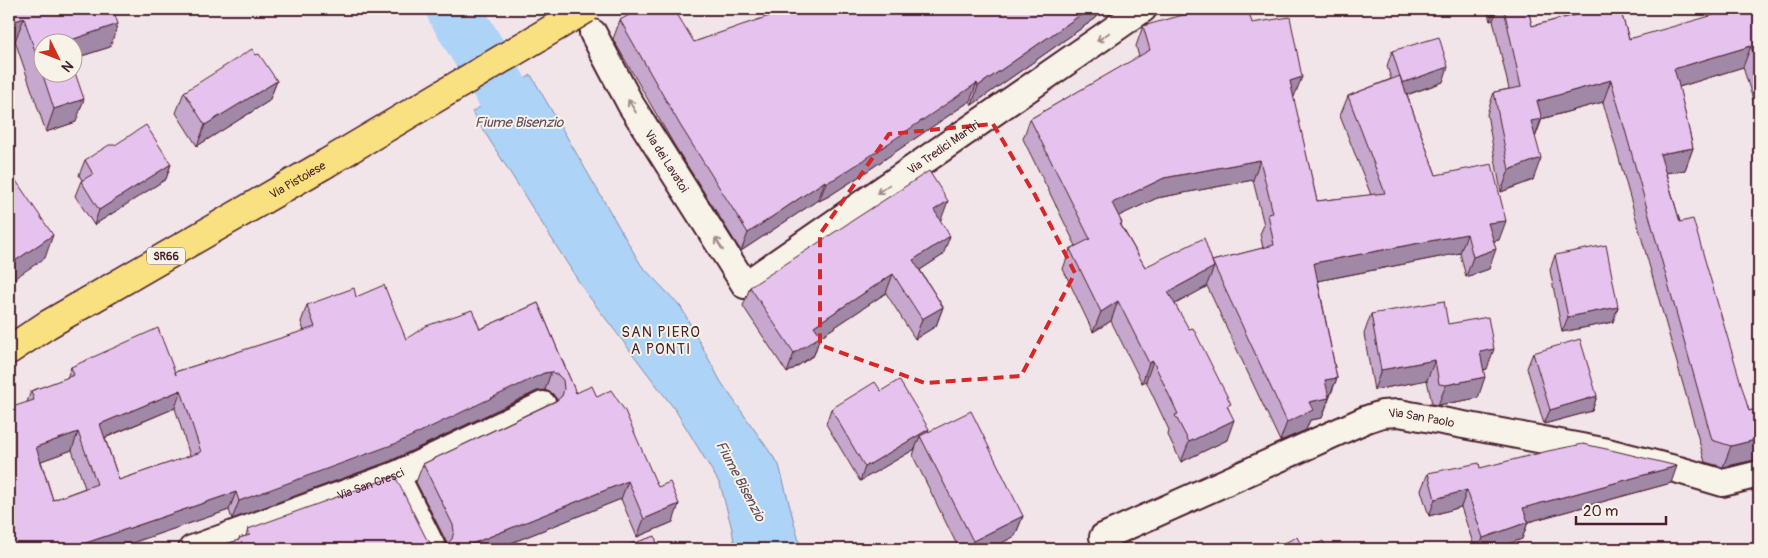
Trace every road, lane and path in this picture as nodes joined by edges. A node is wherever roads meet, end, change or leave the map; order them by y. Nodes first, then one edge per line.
1 (1142, 9) edge
2 (590, 21) edge
3 (745, 285) joint
4 (9, 350) edge
5 (543, 405) edge
6 (1759, 474) edge
7 (396, 475) junction
8 (1103, 537) dead end
9 (192, 549) edge
10 (433, 549) edge

1 -> 3 street, Via Tredici Martiri
3 -> 2 street, Via dei Lavatoi
2 - 4 main road, Via Pistoiese / SR66, bridge
5 - 7 street, Via San Cresci
6 - 8 street, Via San Paolo
7 - 9 street, Via San Cresci
7 - 10 street

